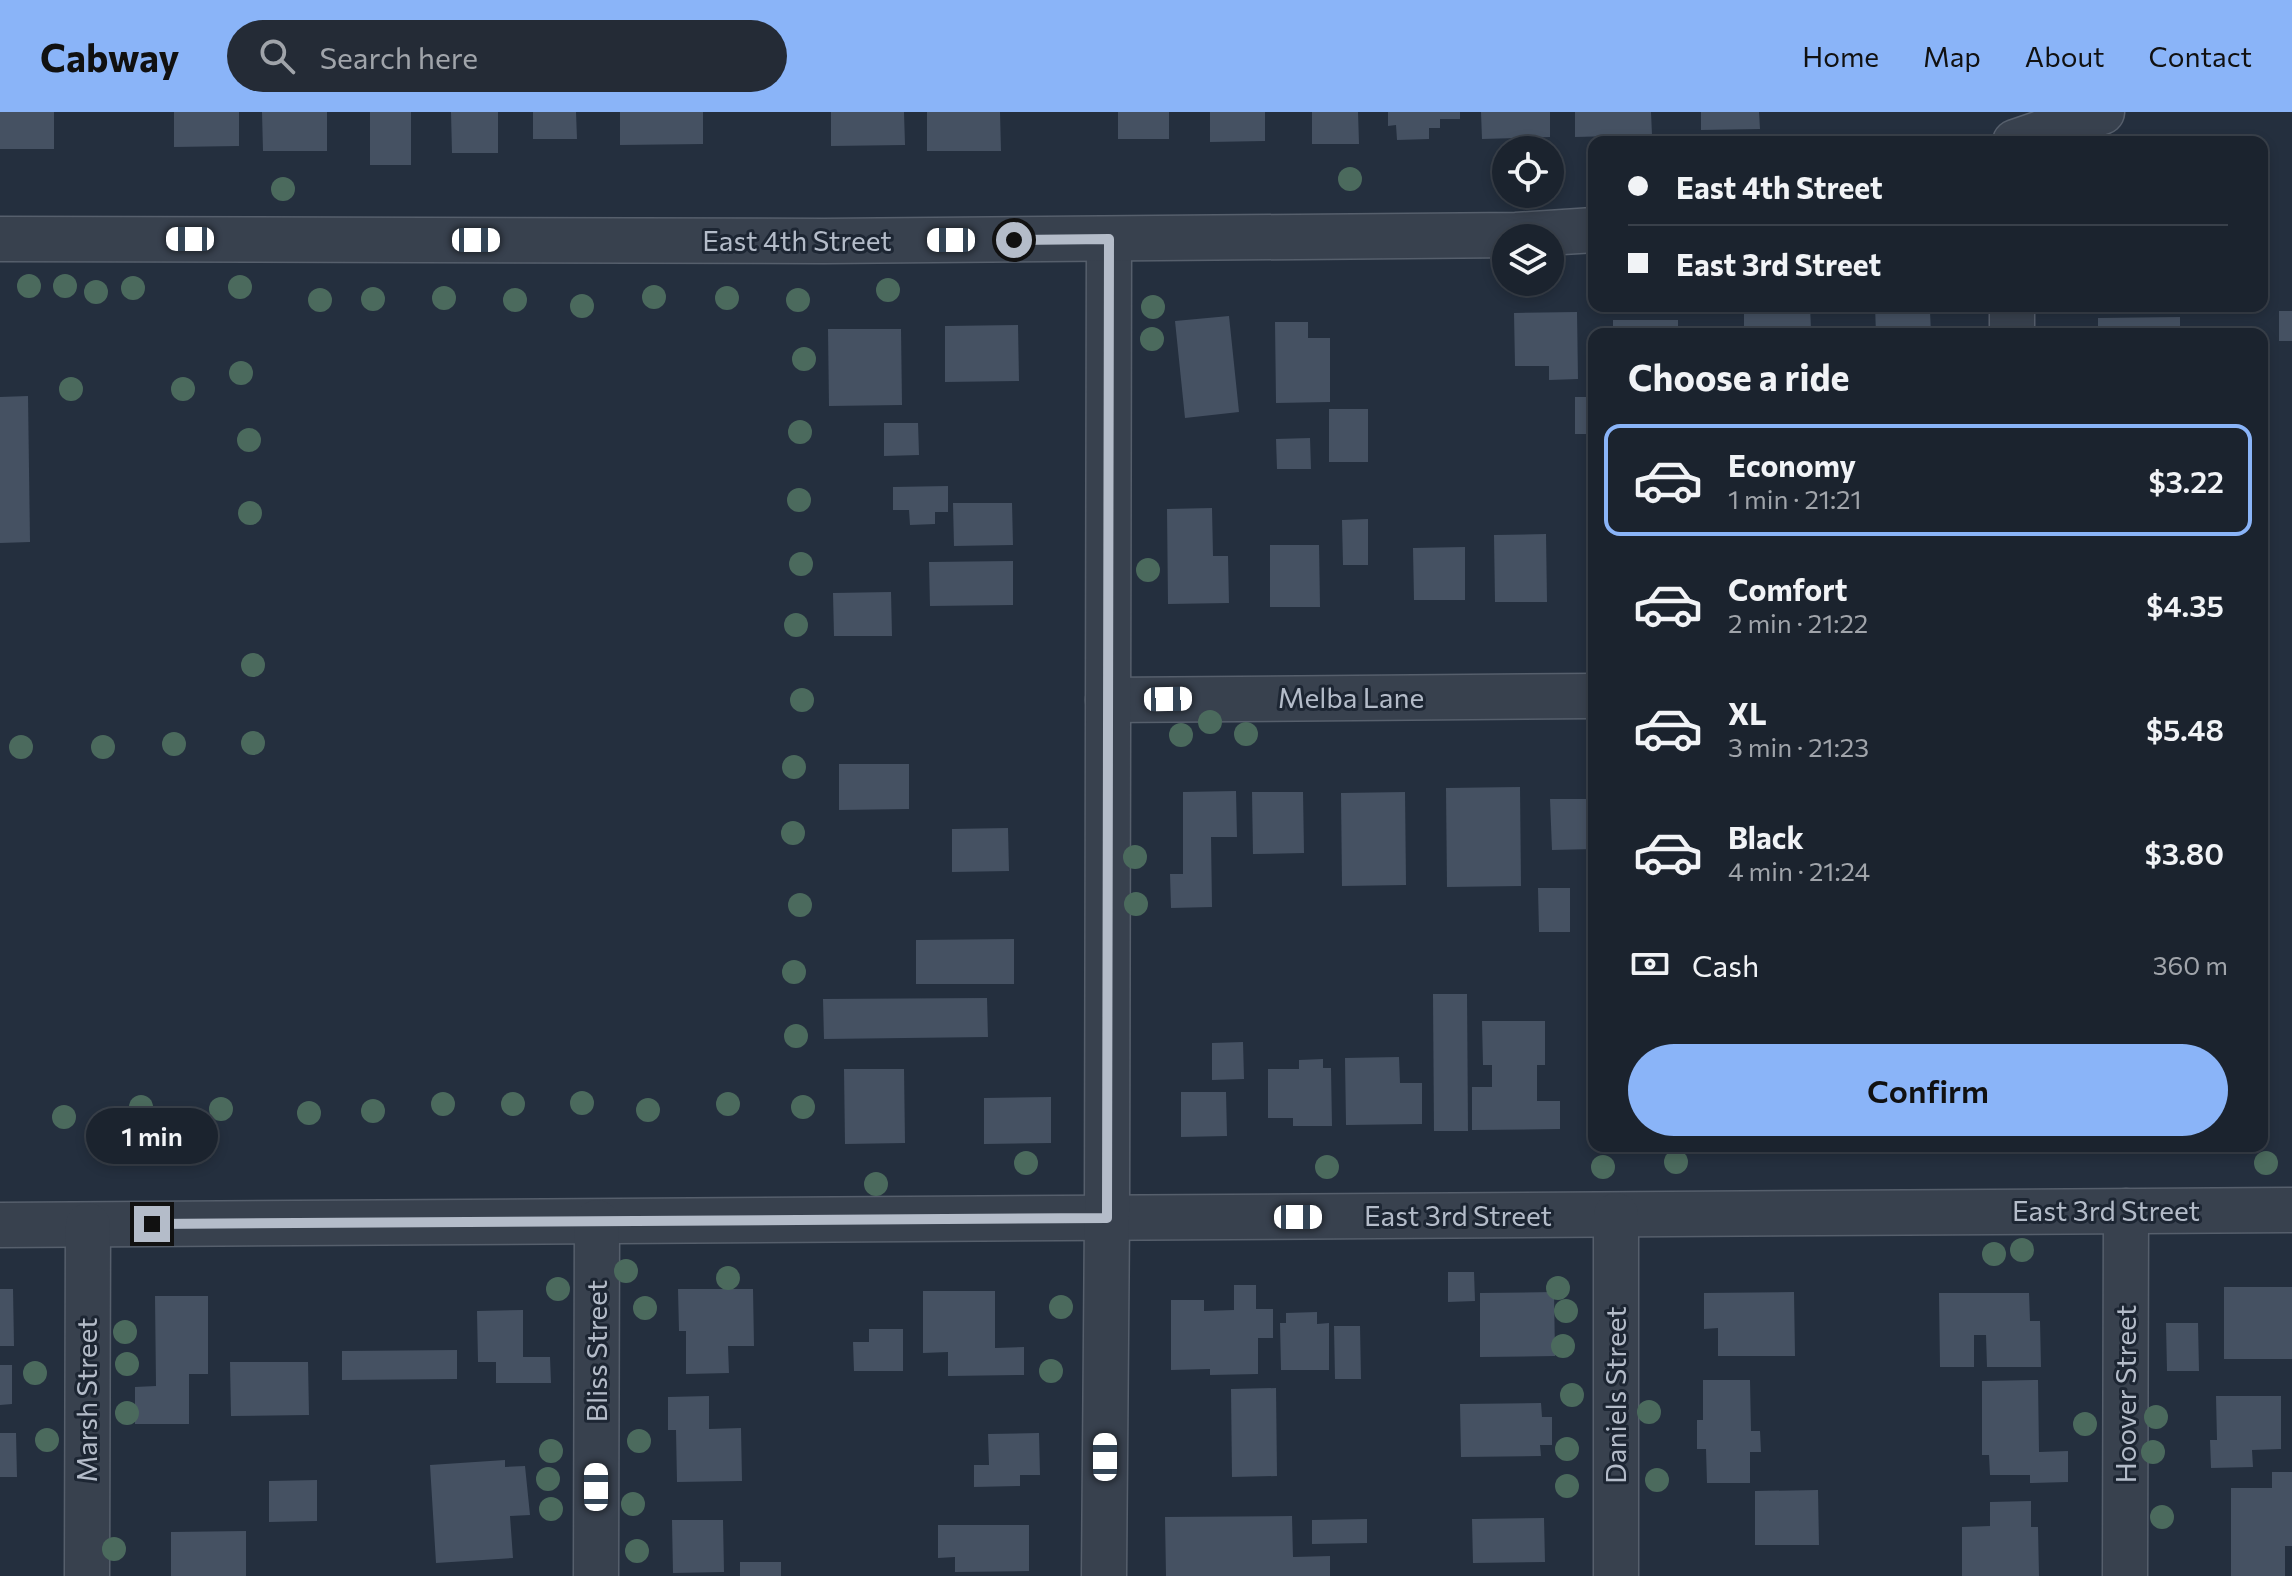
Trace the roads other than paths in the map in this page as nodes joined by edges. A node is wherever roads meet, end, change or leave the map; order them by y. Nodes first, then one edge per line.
1 (2102, 112) edge
2 (2032, 136) edge
3 (1588, 230) edge
4 (0, 239) edge
5 (1109, 239) junction
6 (1588, 696) edge
7 (1108, 700) junction
8 (2292, 1210) edge
9 (2126, 1211) junction
10 (1616, 1215) junction
11 (1107, 1218) junction
12 (597, 1222) junction
13 (0, 1225) edge
14 (88, 1225) junction
15 (87, 1576) edge
16 (596, 1576) edge
17 (1104, 1576) edge
18 (1616, 1576) edge
19 (2125, 1576) edge

1 - 2 street
3 - 5 street, East 4th Street
4 - 5 street, East 4th Street
5 - 7 street
6 - 7 street, Melba Lane
7 - 11 street
8 - 9 street, East 3rd Street
9 - 10 street, East 3rd Street
9 - 19 street, Hoover Street
10 - 11 street, East 3rd Street
10 - 18 street, Daniels Street
11 - 12 street, East 3rd Street
11 - 17 street
12 - 14 street, East 3rd Street
12 - 16 street, Bliss Street
13 - 14 street, East 3rd Street
14 - 15 street, Marsh Street

